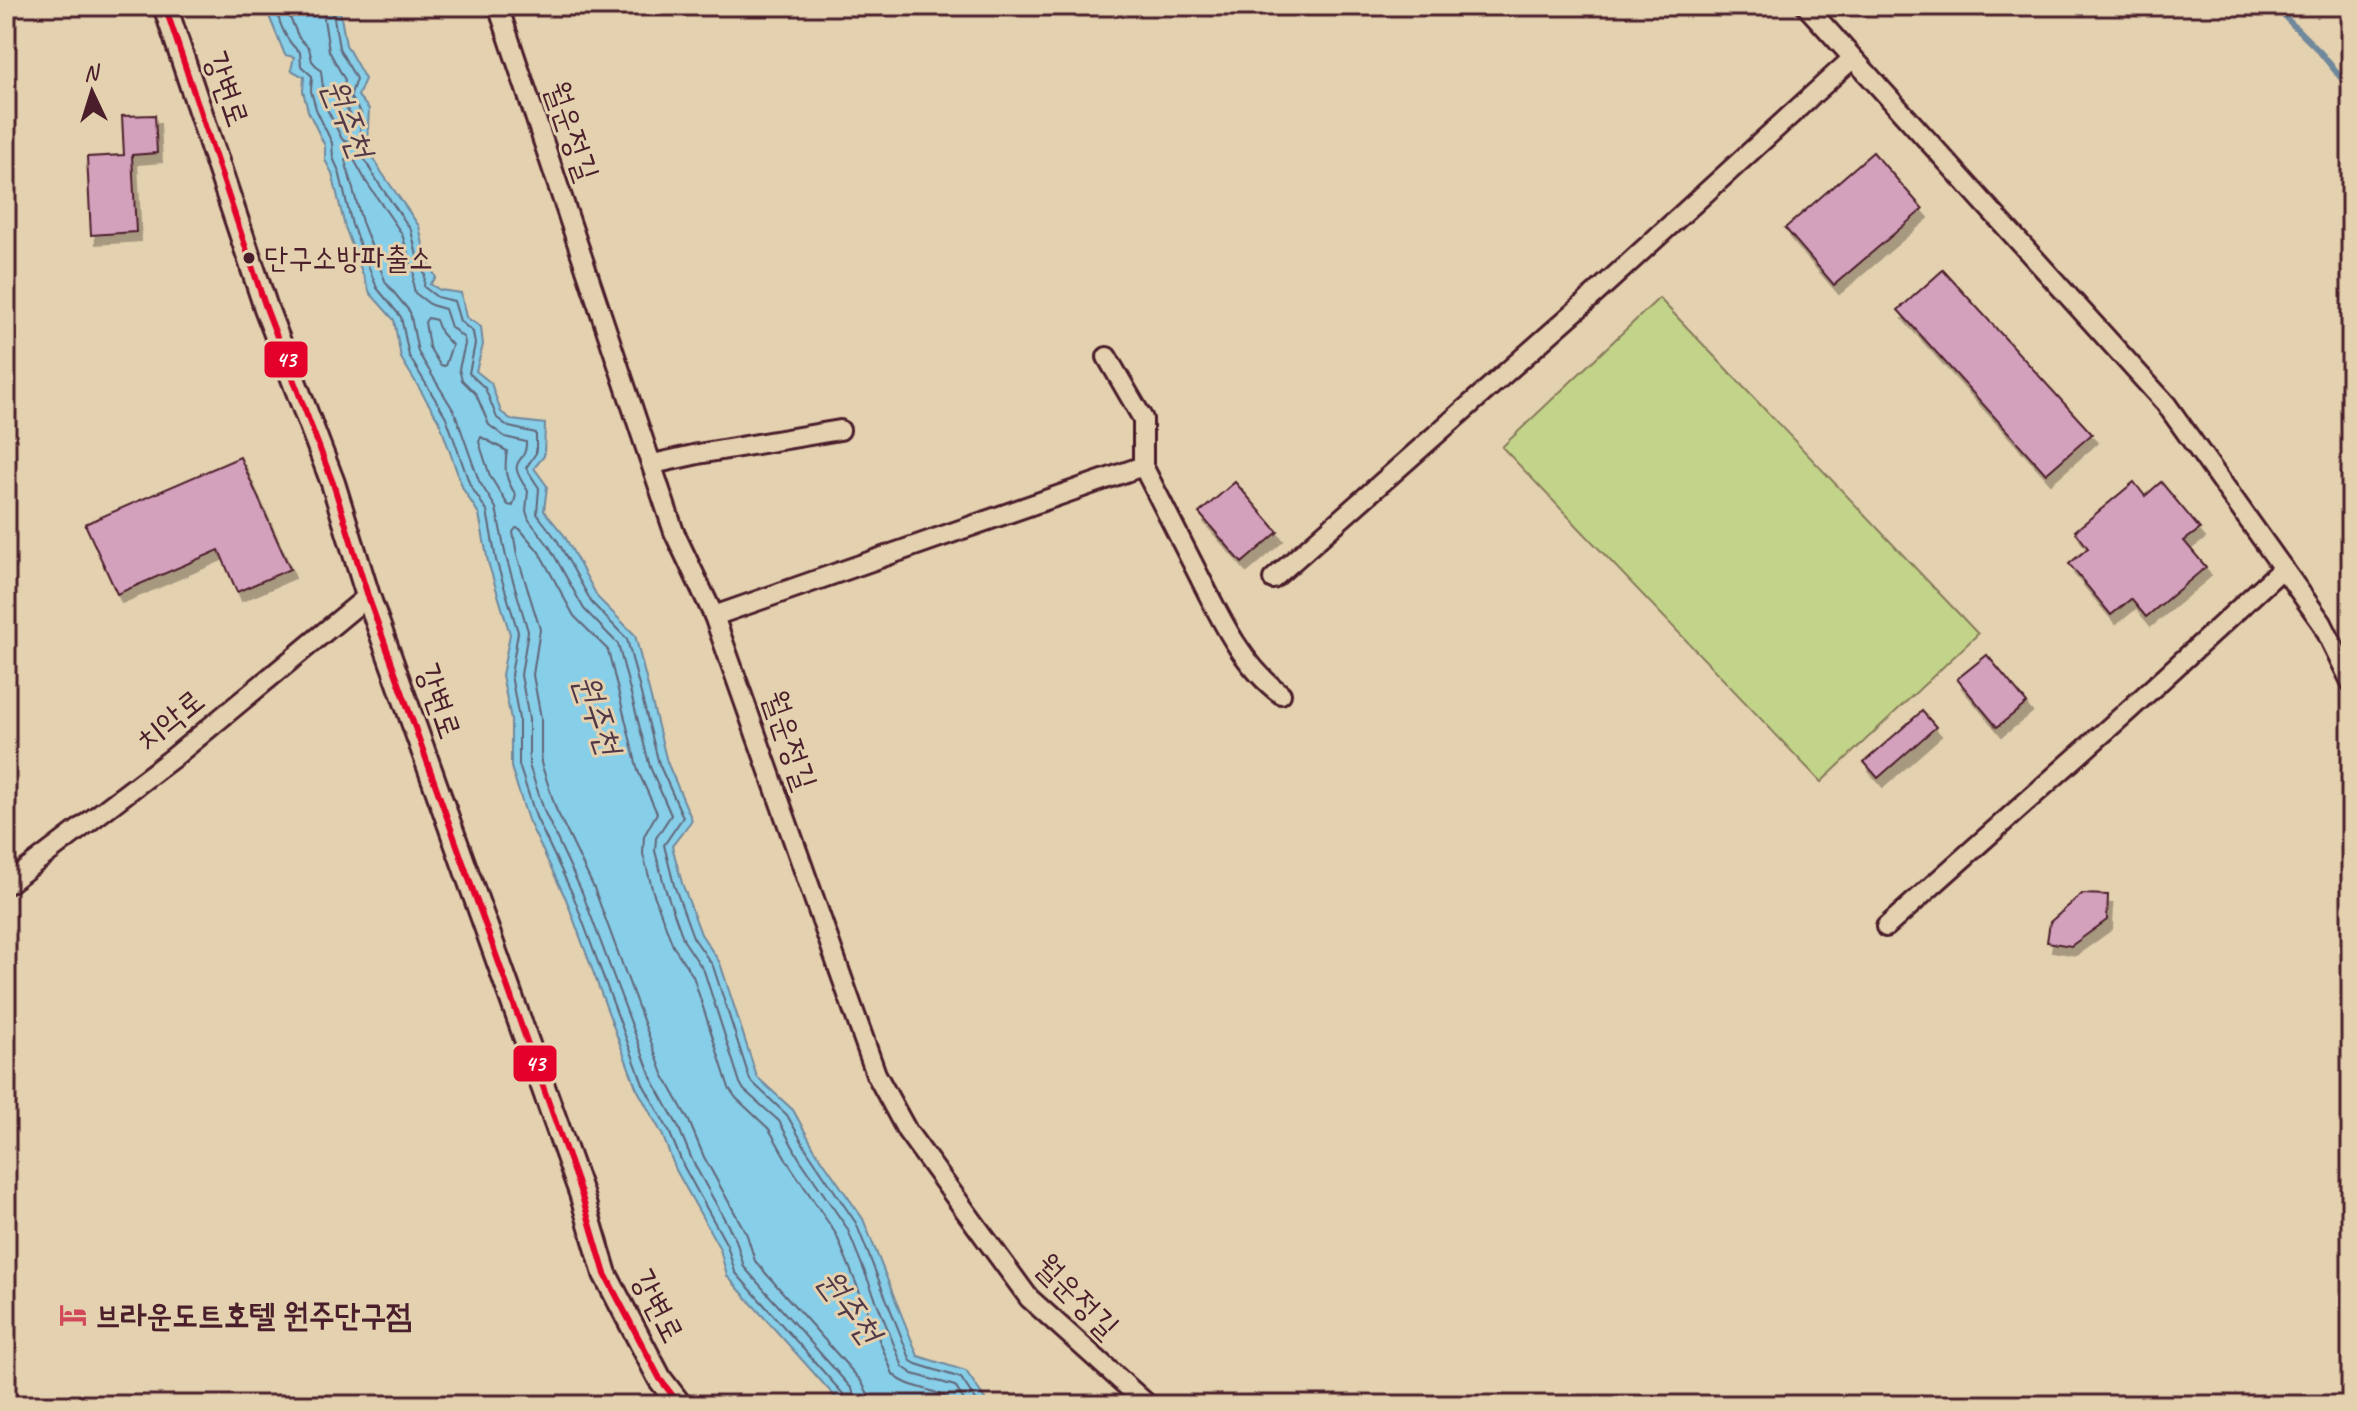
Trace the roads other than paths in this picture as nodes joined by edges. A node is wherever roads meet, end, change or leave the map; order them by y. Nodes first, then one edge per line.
1 (165, 6) edge
2 (1806, 6) edge
3 (503, 10) edge
4 (1853, 58) junction
5 (1107, 357) dead end
6 (840, 430) dead end
7 (653, 464) junction
8 (1143, 466) junction
9 (2283, 568) junction
10 (1273, 579) dead end
11 (368, 596) junction
12 (714, 616) junction
13 (2351, 682) edge
14 (1281, 694) dead end
15 (6, 885) edge
16 (1886, 927) dead end
17 (680, 1405) edge
18 (1148, 1405) edge

1 - 11 street, 강변로
2 - 4 street
3 - 7 street, 월운정길
4 - 9 street
4 - 10 street
5 - 8 street
6 - 7 street
7 - 12 street, 월운정길
8 - 12 street
8 - 14 street
9 - 13 street
9 - 16 street
11 - 15 street, 치악로
11 - 17 street, 강변로
12 - 18 street, 월운정길

